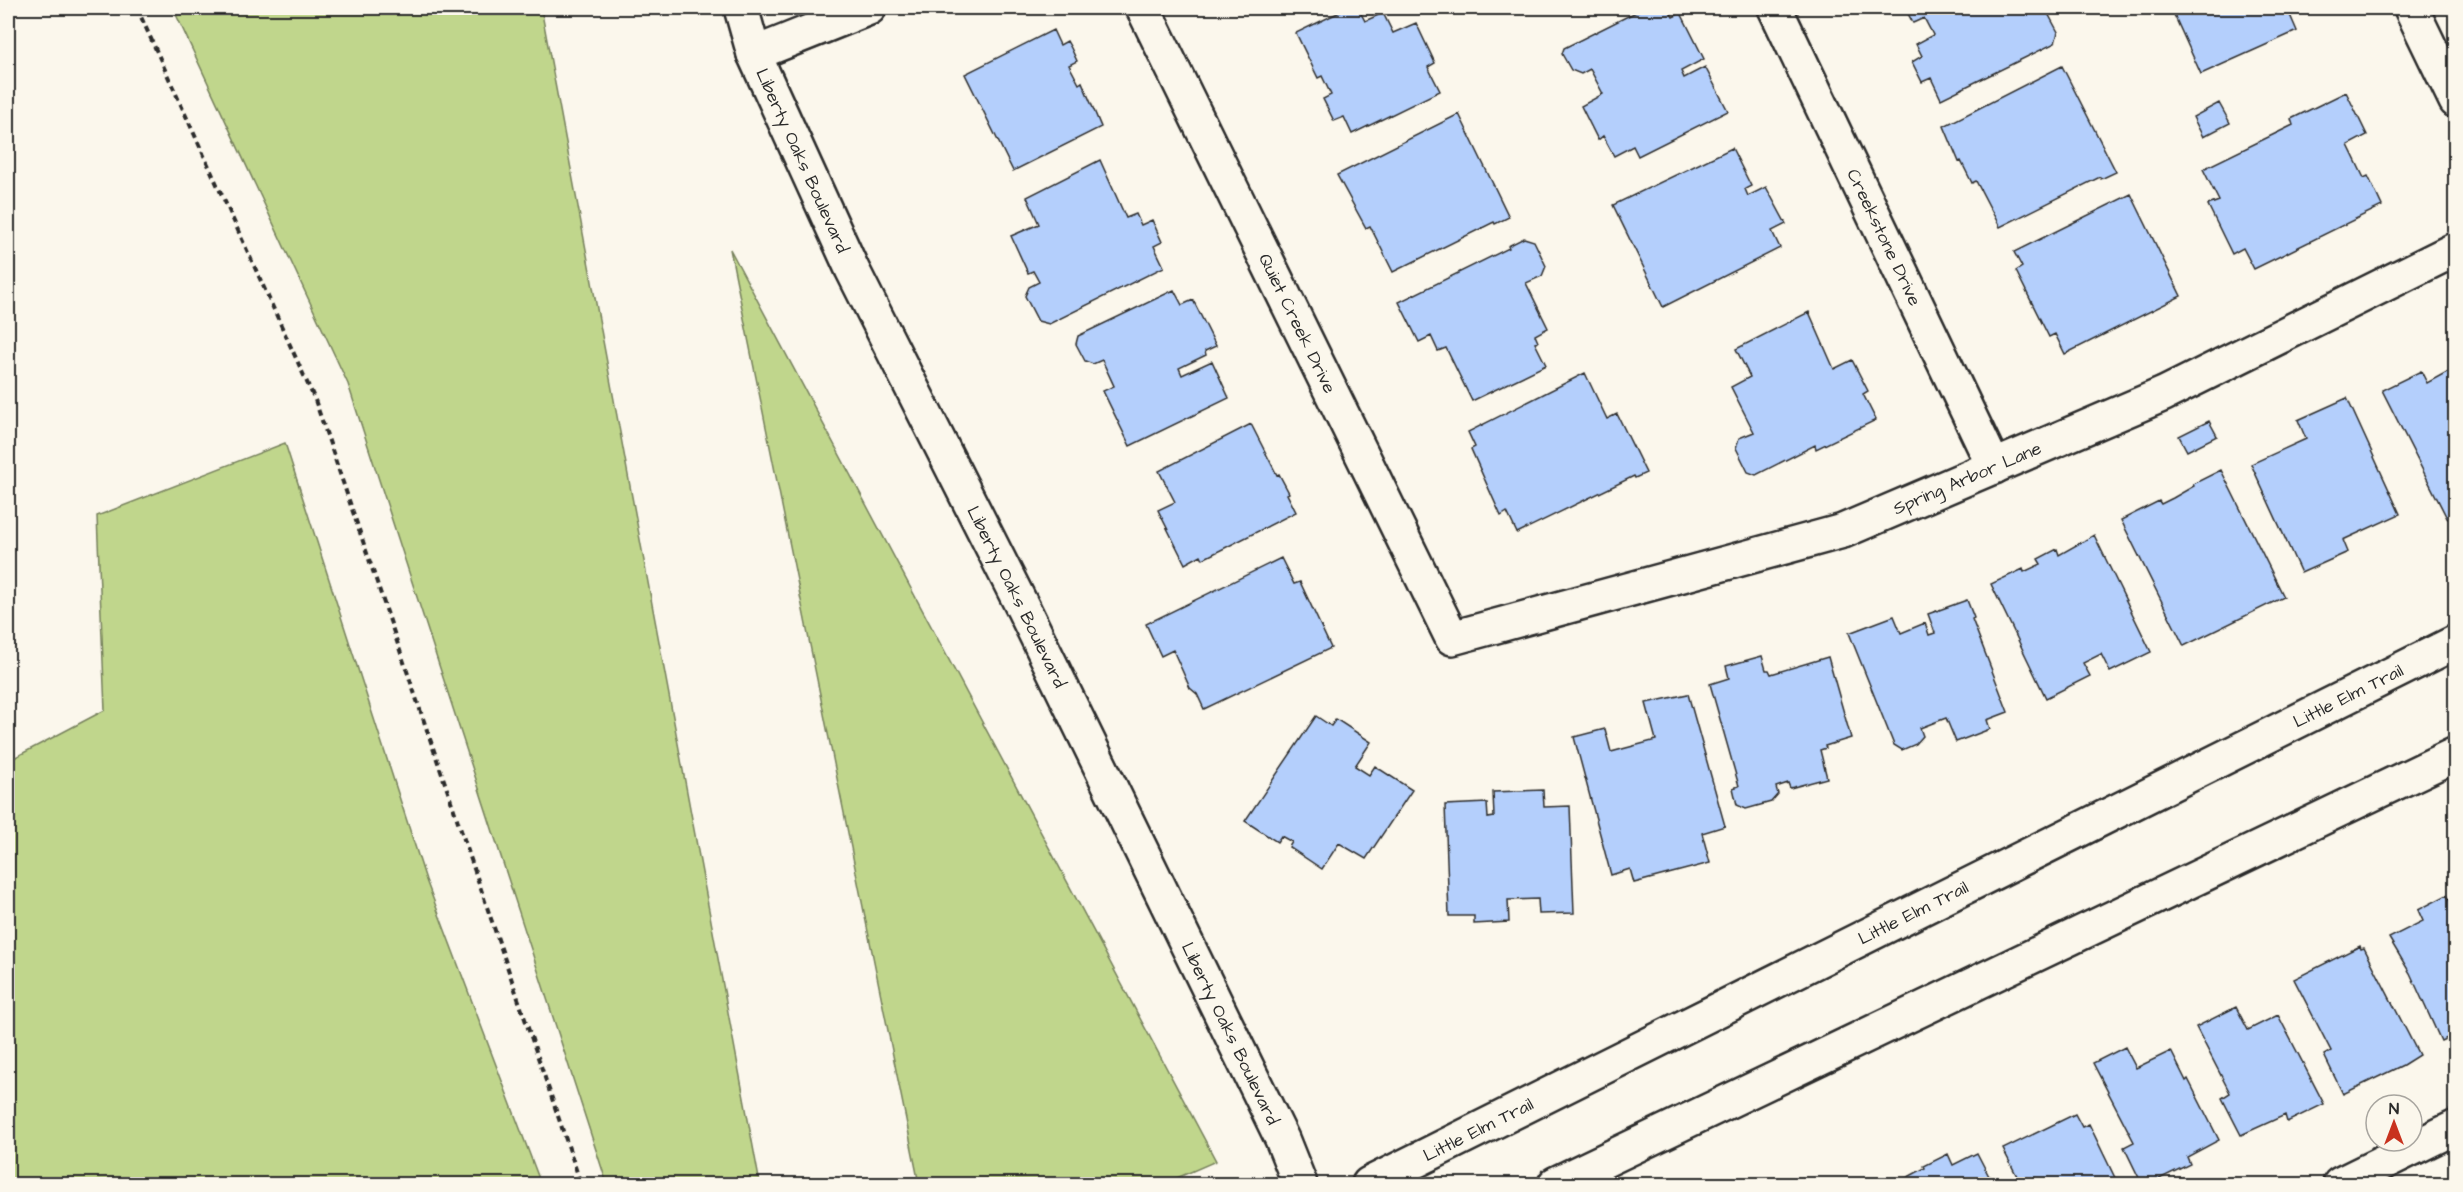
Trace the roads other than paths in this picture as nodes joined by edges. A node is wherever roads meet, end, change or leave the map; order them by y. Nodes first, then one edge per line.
1 (741, 8) edge
2 (869, 8) edge
3 (1143, 8) edge
4 (1775, 8) edge
5 (2410, 8) edge
6 (754, 54) junction
7 (2456, 101) edge
8 (2456, 249) edge
9 (1994, 467) junction
10 (1452, 638) joint
11 (2456, 642) edge
12 (2456, 754) edge
13 (2456, 1127) edge
14 (1300, 1185) edge
15 (1369, 1185) edge
16 (1555, 1185) edge
17 (2340, 1185) edge

1 - 6 street, Liberty Oaks Boulevard
2 - 6 street
3 - 10 street, Quiet Creek Drive
4 - 9 street, Creekstone Drive
5 - 7 street
6 - 14 street, Liberty Oaks Boulevard
8 - 9 street, Spring Arbor Lane
9 - 10 street, Spring Arbor Lane
11 - 15 street, Little Elm Trail
12 - 16 street
13 - 17 street

